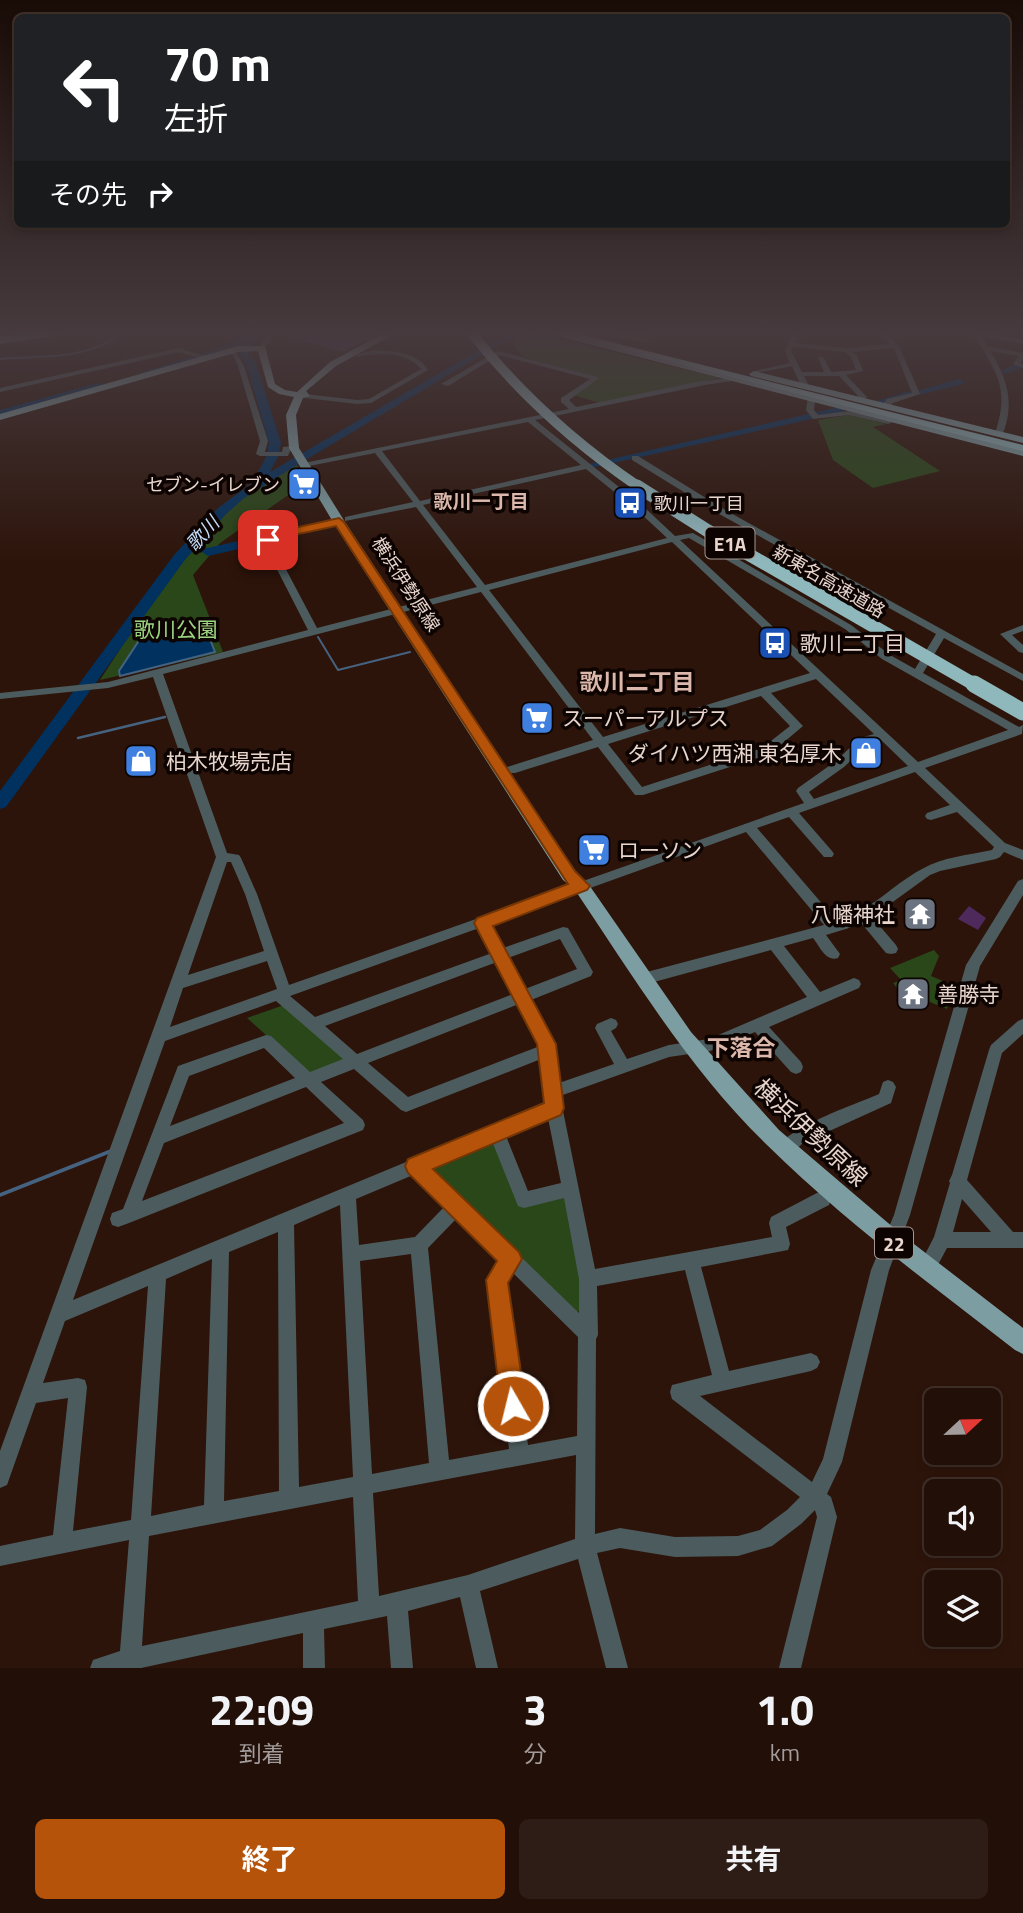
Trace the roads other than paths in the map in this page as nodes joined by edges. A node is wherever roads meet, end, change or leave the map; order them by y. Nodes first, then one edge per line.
1 (32, 408) edge
2 (254, 408) edge
3 (294, 408) edge
4 (539, 408) edge
5 (547, 408) edge
6 (580, 408) edge
7 (811, 408) edge
8 (846, 408) edge
9 (868, 408) edge
10 (872, 408) edge
11 (893, 408) edge
12 (1006, 408) edge
13 (574, 409) joint
14 (0, 417) edge
15 (529, 419) junction
16 (894, 420) junction
17 (999, 434) junction
18 (1023, 446) edge
19 (298, 450) junction
20 (377, 450) junction
21 (635, 458) dead end
22 (308, 463) junction
23 (588, 466) junction
24 (419, 503) junction
25 (343, 520) junction
26 (673, 540) junction
27 (485, 588) junction
28 (401, 609) junction
29 (914, 617) joint
30 (1023, 628) edge
31 (314, 632) junction
32 (941, 635) junction
33 (1023, 650) edge
34 (157, 672) junction
35 (917, 674) junction
36 (816, 675) junction
37 (1023, 678) edge
38 (764, 691) junction
39 (0, 696) edge
40 (1023, 703) edge
41 (1023, 712) edge
42 (1020, 730) edge
43 (882, 735) junction
44 (600, 742) junction
45 (917, 767) junction
46 (511, 770) junction
47 (811, 804) junction
48 (960, 806) junction
49 (791, 811) junction
50 (932, 816) dead end
51 (748, 827) junction
52 (1001, 846) junction
53 (828, 848) dead end
54 (1023, 855) edge
55 (222, 857) junction
56 (1023, 884) edge
57 (581, 886) junction
58 (864, 917) junction
59 (483, 923) junction
60 (835, 928) junction
61 (817, 933) junction
62 (774, 944) junction
63 (891, 949) dead end
64 (271, 954) junction
65 (498, 954) junction
66 (833, 954) dead end
67 (643, 979) junction
68 (178, 984) junction
69 (854, 984) dead end
70 (282, 994) junction
71 (522, 998) junction
72 (817, 999) junction
73 (314, 1024) junction
74 (757, 1024) junction
75 (1023, 1025) edge
76 (602, 1027) dead end
77 (159, 1037) junction
78 (691, 1047) junction
79 (547, 1050) junction
80 (358, 1061) junction
81 (624, 1067) junction
82 (796, 1067) dead end
83 (310, 1080) junction
84 (880, 1094) dead end
85 (553, 1100) junction
86 (497, 1133) junction
87 (160, 1137) junction
88 (784, 1150) junction
89 (415, 1166) junction
90 (957, 1181) junction
91 (570, 1189) junction
92 (348, 1195) junction
93 (823, 1199) dead end
94 (456, 1207) junction
95 (286, 1220) junction
96 (942, 1240) junction
97 (1017, 1240) edge
98 (893, 1242) junction
99 (419, 1245) junction
100 (221, 1247) junction
101 (352, 1254) junction
102 (511, 1259) junction
103 (691, 1260) junction
104 (928, 1268) junction
105 (158, 1273) junction
106 (588, 1279) junction
107 (59, 1315) junction
108 (589, 1335) junction
109 (1023, 1342) edge
110 (811, 1362) dead end
111 (722, 1380) junction
112 (30, 1395) junction
113 (8, 1443) edge
114 (586, 1444) junction
115 (520, 1457) junction
116 (440, 1472) junction
117 (0, 1478) edge
118 (364, 1486) junction
119 (815, 1496) junction
120 (289, 1500) junction
121 (214, 1513) junction
122 (139, 1529) junction
123 (62, 1544) junction
124 (585, 1546) junction
125 (0, 1556) edge
126 (468, 1585) junction
127 (397, 1603) junction
128 (369, 1608) junction
129 (313, 1620) junction
130 (131, 1663) edge
131 (101, 1668) edge
132 (314, 1668) edge
133 (402, 1668) edge
134 (487, 1668) edge
135 (617, 1668) edge
136 (790, 1668) edge

1 - 14 main road
2 - 19 street
3 - 19 main road, 横浜伊勢原線 / 22
4 - 41 highway, 新東名高速道路 / E1A, bridge
5 - 40 highway, 新東名高速道路 / E1A, bridge
6 - 13 street
7 - 16 street
8 - 16 main road
9 - 18 highway
10 - 18 highway
11 - 17 main road
12 - 17 street
13 - 15 street
15 - 20 street
15 - 23 street
16 - 18 main road
17 - 18 main road
19 - 22 main road, 横浜伊勢原線 / 22
20 - 22 street
20 - 24 street
21 - 29 street
22 - 25 main road, 横浜伊勢原線 / 22
23 - 24 street
23 - 26 street
24 - 25 street
24 - 27 street
25 - 28 main road, 横浜伊勢原線 / 22
25 - 31 street
26 - 27 street
26 - 35 street
26 - 36 street
27 - 28 street
27 - 44 street
28 - 31 street
28 - 46 main road, 横浜伊勢原線 / 22
28 - 57 main road, 横浜伊勢原線 / 22
29 - 32 street
30 - 33 street
31 - 34 street
32 - 35 street
32 - 37 street
34 - 39 street
34 - 55 street
35 - 42 street
36 - 38 street
36 - 43 street
38 - 44 street
38 - 44 street
42 - 45 street
43 - 45 street
43 - 47 street
44 - 46 street
45 - 47 street
45 - 48 street
46 - 57 main road, 横浜伊勢原線 / 22
47 - 49 street
48 - 50 street
48 - 52 street
49 - 51 street
49 - 53 street
51 - 57 street
51 - 60 street
52 - 54 street
52 - 58 street
55 - 64 street
55 - 68 street
56 - 98 street
57 - 59 street
57 - 67 main road, 横浜伊勢原線 / 22
58 - 60 street
58 - 63 street
59 - 65 street
59 - 70 street
60 - 61 street
61 - 62 street
61 - 66 street
62 - 67 street
62 - 72 street
64 - 68 street
64 - 70 street
65 - 71 street
65 - 71 street
65 - 73 street
67 - 78 main road, 横浜伊勢原線 / 22
68 - 77 street
69 - 72 street
70 - 73 street
70 - 77 street
71 - 79 street
71 - 80 street
72 - 74 street
73 - 80 street
74 - 78 street
74 - 82 street
75 - 90 street
76 - 81 street
77 - 107 street
78 - 81 street
78 - 88 main road, 横浜伊勢原線 / 22
79 - 80 street
79 - 85 street
80 - 83 street
81 - 85 street
83 - 87 street
83 - 87 street
83 - 87 street
84 - 88 street
85 - 86 street
85 - 91 street
86 - 89 street
86 - 91 street
88 - 98 main road, 横浜伊勢原線 / 22
89 - 92 street
89 - 94 street
90 - 96 street
90 - 97 street
91 - 106 street
92 - 95 street
92 - 101 street
93 - 103 street
94 - 99 street
94 - 102 street
95 - 100 street
95 - 120 street
96 - 97 street
96 - 104 street
98 - 104 main road, 横浜伊勢原線 / 22
98 - 119 street
99 - 101 street
99 - 116 street
100 - 105 street
100 - 121 street
101 - 118 street
102 - 108 street
102 - 115 street
103 - 106 street
103 - 111 street
104 - 109 main road, 横浜伊勢原線 / 22
105 - 107 street
105 - 122 street
106 - 108 street
107 - 112 street
108 - 114 street
110 - 111 street
111 - 119 street
112 - 113 street
112 - 123 street
113 - 117 street
114 - 115 street
114 - 124 street
115 - 116 street
116 - 118 street
118 - 120 street
118 - 128 street
119 - 124 street
119 - 136 street
120 - 121 street
121 - 122 street
122 - 123 street
122 - 130 street
123 - 125 street
124 - 126 street
124 - 135 street
126 - 127 street
126 - 134 street
127 - 128 street
127 - 133 street
128 - 129 street
129 - 130 street
129 - 132 street
130 - 131 street

